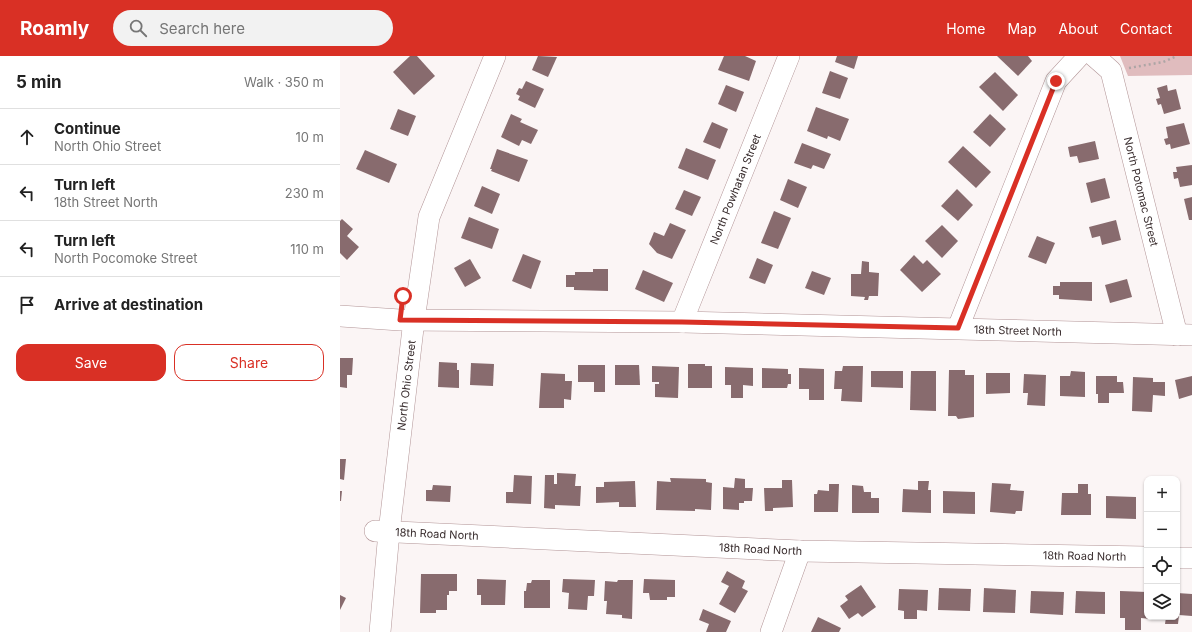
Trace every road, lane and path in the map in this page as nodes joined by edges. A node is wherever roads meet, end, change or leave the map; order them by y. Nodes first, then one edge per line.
1 (480, 56) edge
2 (495, 56) edge
3 (790, 56) edge
4 (1080, 56) edge
5 (1094, 56) edge
6 (1177, 56) edge
7 (1111, 71) junction
8 (467, 107) junction
9 (340, 316) edge
10 (407, 320) junction
11 (682, 322) junction
12 (958, 328) junction
13 (1184, 335) edge
14 (382, 531) junction
15 (800, 551) junction
16 (1144, 557) edge
17 (1180, 558) edge
18 (1192, 558) edge
19 (366, 632) edge
20 (380, 632) edge
21 (771, 632) edge

1 - 8 street, North Ohio Street
2 - 8 street, North Ohio Street
3 - 11 street, North Powhatan Street
4 - 12 street
5 - 7 street
6 - 7 path
7 - 13 street, North Potomac Street
8 - 10 street, North Ohio Street
9 - 10 street, 18th Street North
10 - 11 street, 18th Street North
10 - 14 street, North Ohio Street
11 - 12 street, 18th Street North
12 - 13 street, 18th Street North
14 - 15 street, 18th Road North
14 - 19 street, North Ohio Street
14 - 20 street, North Ohio Street
15 - 16 street, 18th Road North
15 - 21 street
17 - 18 street

